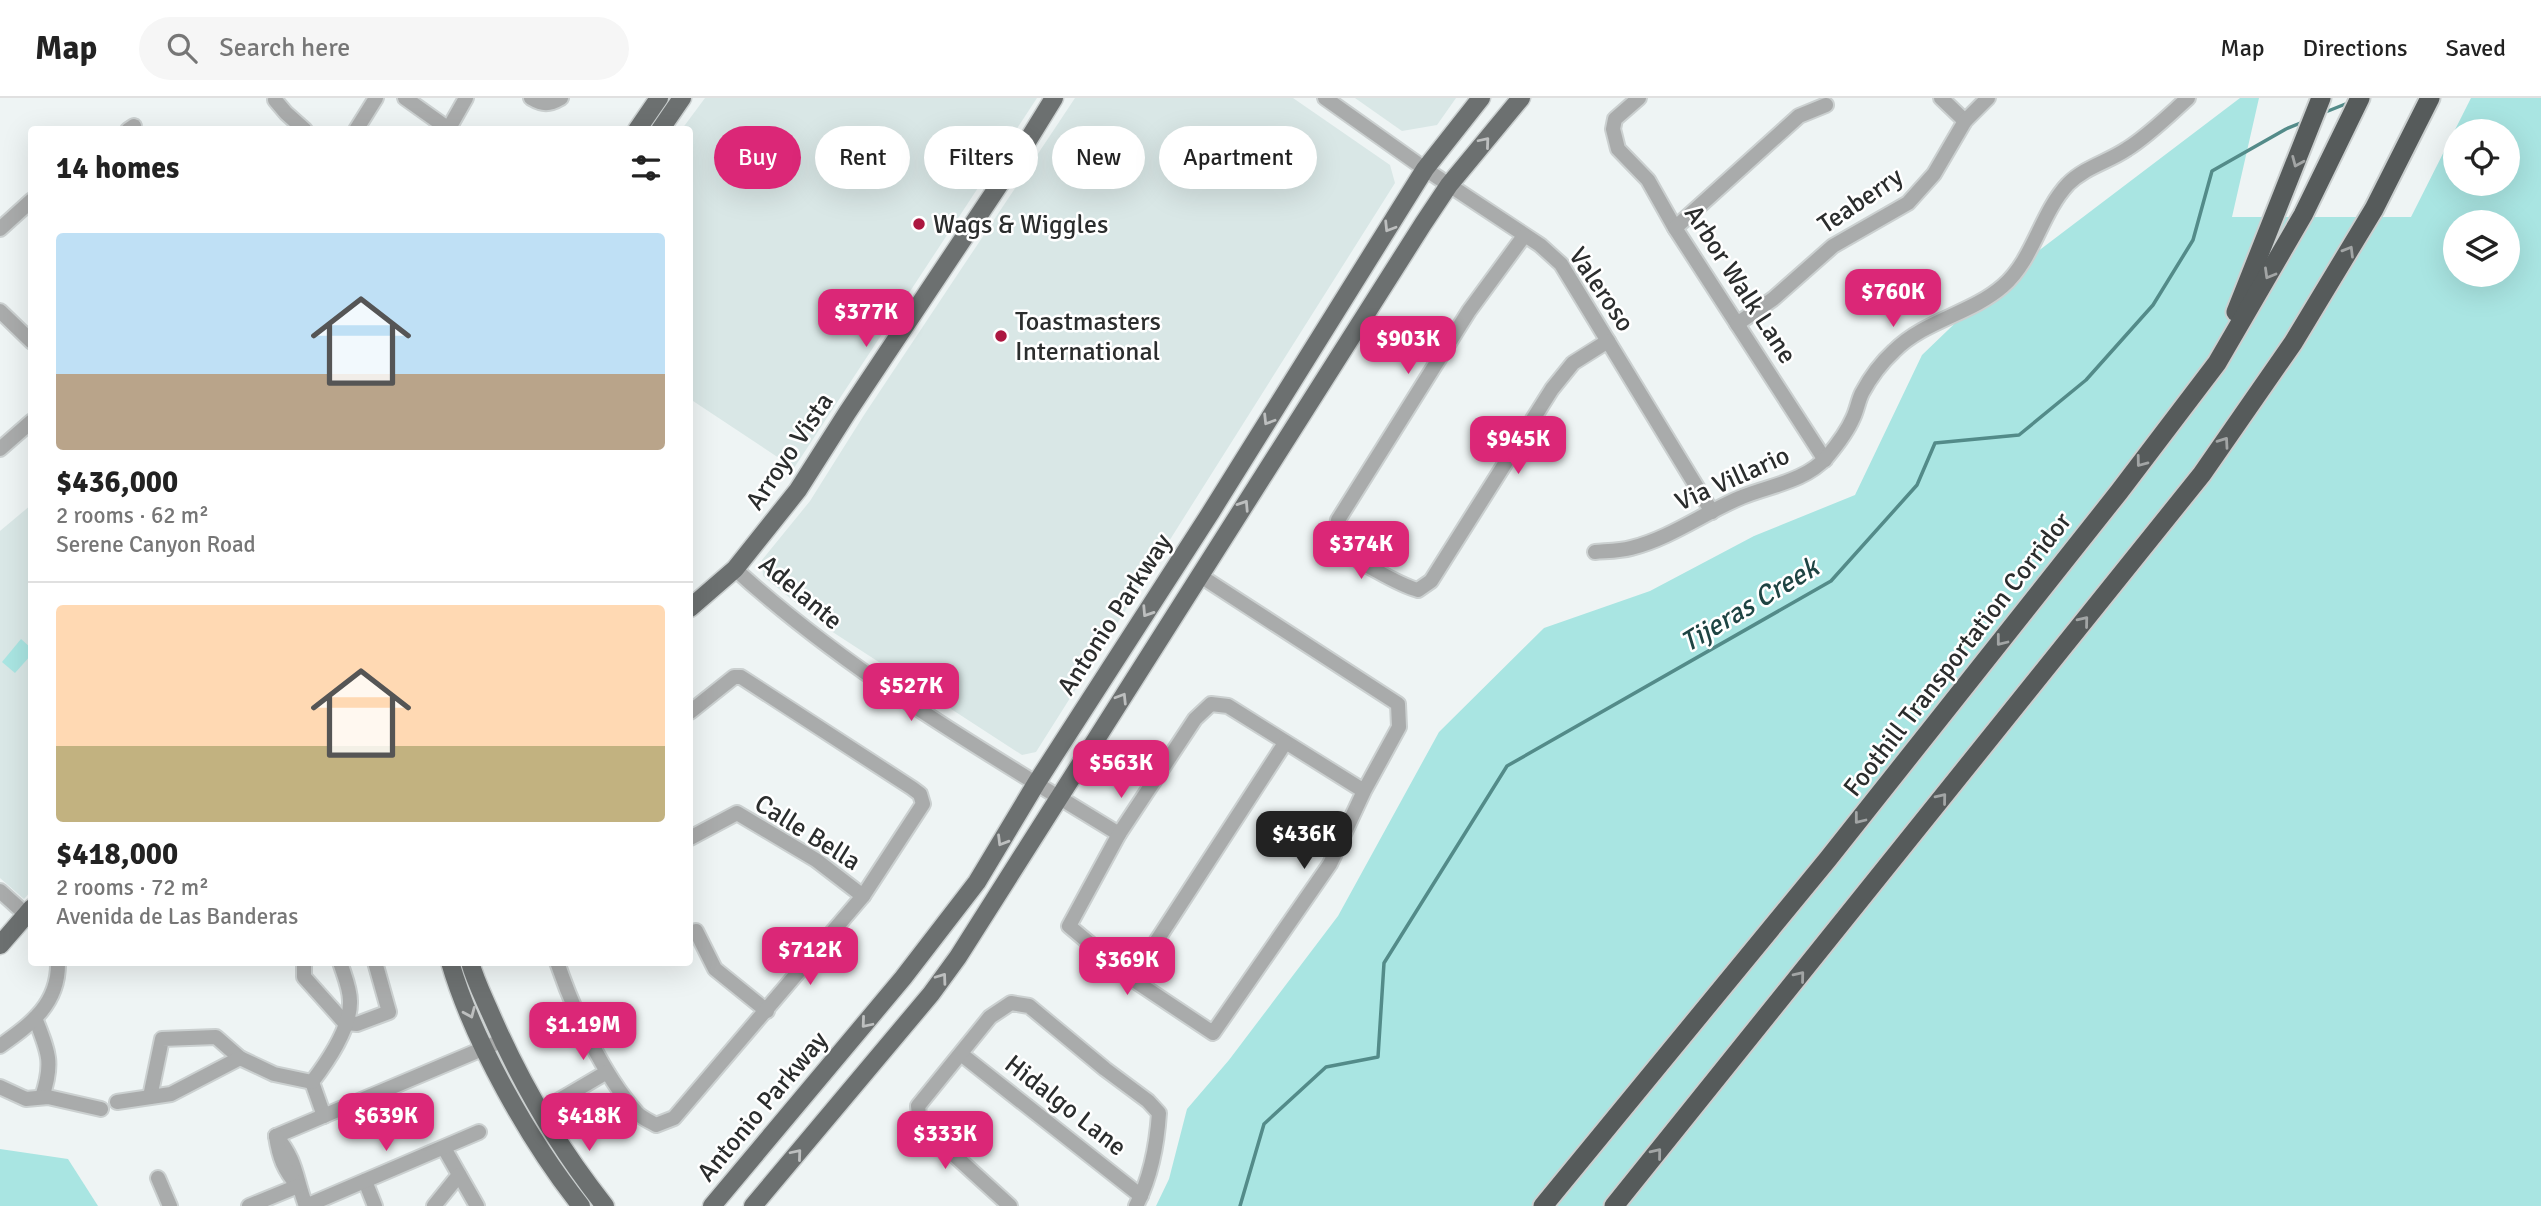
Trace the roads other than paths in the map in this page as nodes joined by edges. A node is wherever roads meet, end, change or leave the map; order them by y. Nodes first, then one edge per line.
1 (376, 98) edge
2 (405, 98) edge
3 (466, 98) edge
4 (531, 98) edge
5 (561, 98) edge
6 (659, 98) edge
7 (682, 98) edge
8 (1054, 98) edge
9 (1325, 98) edge
10 (1481, 98) edge
11 (1521, 98) edge
12 (1639, 98) edge
13 (1941, 98) edge
14 (1988, 98) edge
15 (2188, 98) edge
16 (2321, 98) edge
17 (2360, 98) edge
18 (2430, 98) edge
19 (2441, 98) edge
20 (275, 100) edge
21 (1826, 105) dead end
22 (1965, 121) junction
23 (301, 126) edge
24 (358, 126) edge
25 (446, 126) edge
26 (452, 126) edge
27 (640, 126) edge
28 (663, 126) edge
29 (1425, 169) junction
30 (1449, 186) junction
31 (28, 204) edge
32 (2374, 209) junction
33 (1675, 228) junction
34 (0, 229) edge
35 (1524, 236) junction
36 (0, 311) edge
37 (1737, 324) junction
38 (28, 338) edge
39 (1608, 341) junction
40 (2217, 363) junction
41 (28, 424) edge
42 (0, 449) edge
43 (1825, 460) junction
44 (1712, 512) junction
45 (1595, 552) dead end
46 (735, 569) junction
47 (1199, 575) junction
48 (693, 605) edge
49 (693, 710) edge
50 (1285, 743) junction
51 (1037, 782) junction
52 (1364, 791) junction
53 (1060, 797) junction
54 (1119, 834) junction
55 (693, 836) edge
56 (0, 891) edge
57 (863, 896) junction
58 (28, 912) edge
59 (28, 916) edge
60 (696, 931) dead end
61 (0, 945) edge
62 (57, 966) edge
63 (304, 966) edge
64 (341, 966) edge
65 (376, 966) edge
66 (452, 966) edge
67 (472, 966) edge
68 (558, 966) edge
69 (1132, 979) junction
70 (767, 1011) junction
71 (35, 1018) junction
72 (345, 1023) junction
73 (502, 1041) junction
74 (0, 1046) edge
75 (485, 1048) junction
76 (961, 1054) junction
77 (240, 1058) junction
78 (607, 1072) junction
79 (312, 1082) junction
80 (0, 1087) edge
81 (41, 1097) junction
82 (150, 1097) junction
83 (117, 1102) dead end
84 (101, 1109) dead end
85 (539, 1112) junction
86 (324, 1116) junction
87 (480, 1132) dead end
88 (444, 1148) junction
89 (459, 1175) junction
90 (158, 1178) dead end
91 (365, 1181) junction
92 (298, 1186) junction
93 (337, 1200) edge
94 (273, 1201) edge
95 (1139, 1201) edge
96 (170, 1206) edge
97 (249, 1206) edge
98 (306, 1206) edge
99 (375, 1206) edge
100 (434, 1206) edge
101 (477, 1206) edge
102 (581, 1206) edge
103 (606, 1206) edge
104 (712, 1206) edge
105 (753, 1206) edge
106 (1010, 1206) edge
107 (1543, 1206) edge
108 (1614, 1206) edge

1 - 24 street
2 - 25 street
3 - 26 street
4 - 5 street
6 - 27 main road
7 - 28 main road
8 - 46 main road, Arroyo Vista
9 - 29 street, Valeroso
10 - 29 main road, Antonio Parkway
30 -> 11 main road, Antonio Parkway
12 - 33 street, Arbor Walk Lane
13 - 22 street
14 - 22 street, Teaberry
15 - 43 street, Via Villario
16 -> 40 highway
17 -> 40 highway, Foothill Transportation Corridor
18 - 32 highway
19 - 32 highway
20 - 23 street
21 - 33 street
22 - 37 street, Teaberry
29 - 30 street, Valeroso
29 -> 51 main road, Antonio Parkway
30 - 35 street, Valeroso
47 -> 30 main road, Antonio Parkway
31 - 34 street
108 -> 32 highway
33 - 37 street, Arbor Walk Lane
35 - 39 street, Valeroso
35 - 39 street
36 - 38 street
37 - 43 street, Arbor Walk Lane
39 - 44 street, Valeroso
40 -> 107 highway, Foothill Transportation Corridor
41 - 42 street
43 - 44 street, Via Villario
44 - 45 street, Via Villario
46 - 48 main road, Arroyo Vista
46 - 51 street, Adelante
47 - 52 street
53 -> 47 main road, Antonio Parkway
49 - 57 street
50 - 52 street
50 - 54 street
50 - 69 street
51 - 53 street, Adelante
51 -> 104 main road, Antonio Parkway
52 - 69 street
53 - 54 street, Adelante
105 -> 53 main road, Antonio Parkway
54 - 69 street
55 - 57 street, Calle Bella
56 - 58 street
57 - 70 street
59 - 61 main road
60 - 70 street
62 - 71 street
63 - 72 street
64 - 72 street
65 - 72 street
66 -> 75 main road
67 - 73 main road
68 - 78 street
70 - 78 street
71 - 74 street
71 - 81 street
72 - 79 street
73 - 75 street
73 - 85 main road
75 - 86 street
75 - 102 main road
76 - 95 street, Hidalgo Lane
76 - 95 street
76 - 106 street
77 - 79 street
77 - 82 street
77 - 82 street
78 - 85 street
79 - 86 street
80 - 81 street
81 - 84 street
82 - 83 street
85 - 103 main road
86 - 92 street
87 - 88 street
88 - 89 street
88 - 91 street
89 - 100 street
89 - 101 street
90 - 96 street
91 - 93 street
91 - 99 street
92 - 94 street
92 - 98 street
93 - 98 street
94 - 97 street

